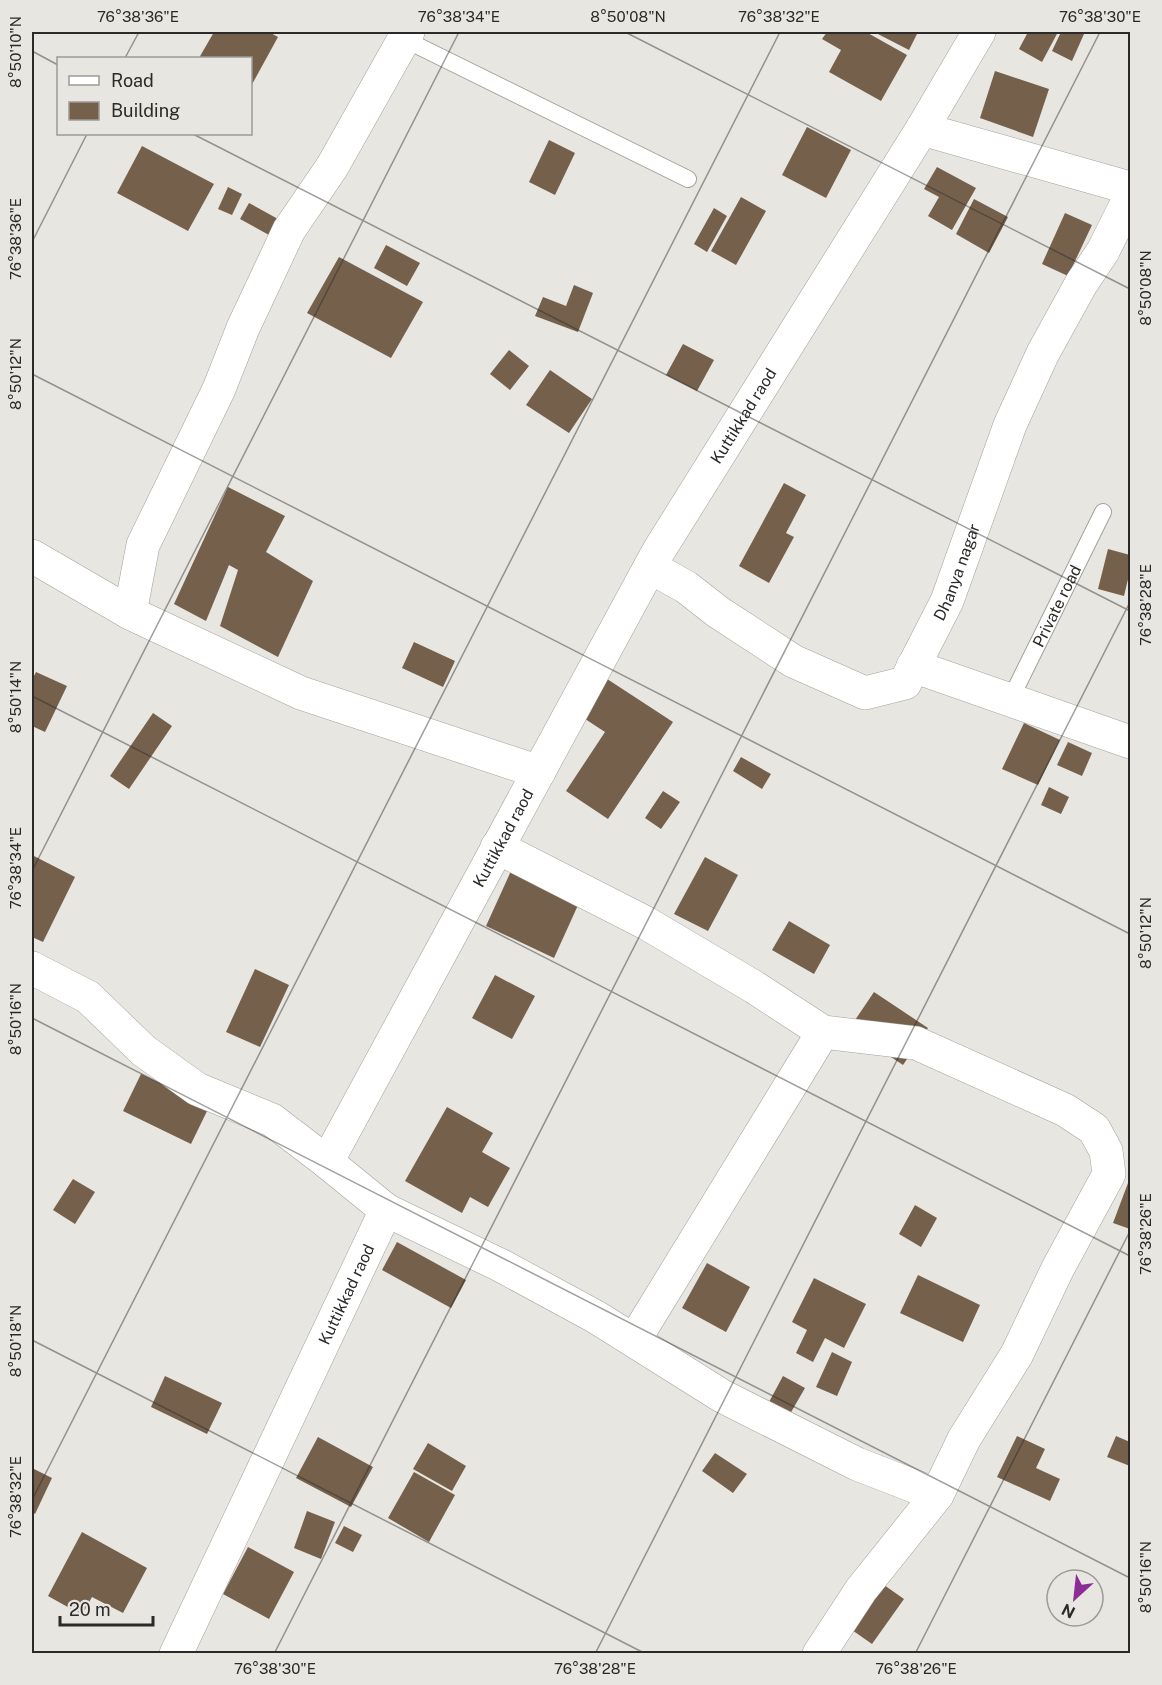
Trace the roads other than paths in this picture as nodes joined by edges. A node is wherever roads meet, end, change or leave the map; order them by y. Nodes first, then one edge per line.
1 (979, 32) edge
2 (406, 35) edge
3 (922, 129) junction
4 (688, 179) dead end
5 (1131, 188) edge
6 (1131, 196) edge
7 (1104, 512) dead end
8 (32, 556) edge
9 (650, 567) junction
10 (130, 613) junction
11 (914, 666) junction
12 (1010, 700) junction
13 (1131, 742) edge
14 (539, 772) junction
15 (497, 847) junction
16 (32, 968) edge
17 (823, 1032) junction
18 (327, 1162) junction
19 (386, 1210) junction
20 (635, 1340) junction
21 (937, 1495) junction
22 (176, 1653) edge
23 (819, 1653) edge

1 - 3 street, Kuttikkad raod
2 - 4 lane
2 - 10 street
3 - 5 street
3 - 9 street, Kuttikkad raod
6 - 11 street, Dhanya nagar
7 - 12 lane, Private road
8 - 10 street
9 - 11 street, Dhanya nagar
9 - 14 street, Kuttikkad raod
10 - 14 street
11 - 12 street
12 - 13 street
14 - 15 street, Kuttikkad raod
15 - 17 street
15 - 18 street, Kuttikkad raod
16 - 18 street
17 - 20 street
17 - 21 street
18 - 19 street
19 - 20 street
19 - 22 street, Kuttikkad raod
20 - 21 street
21 - 23 street

